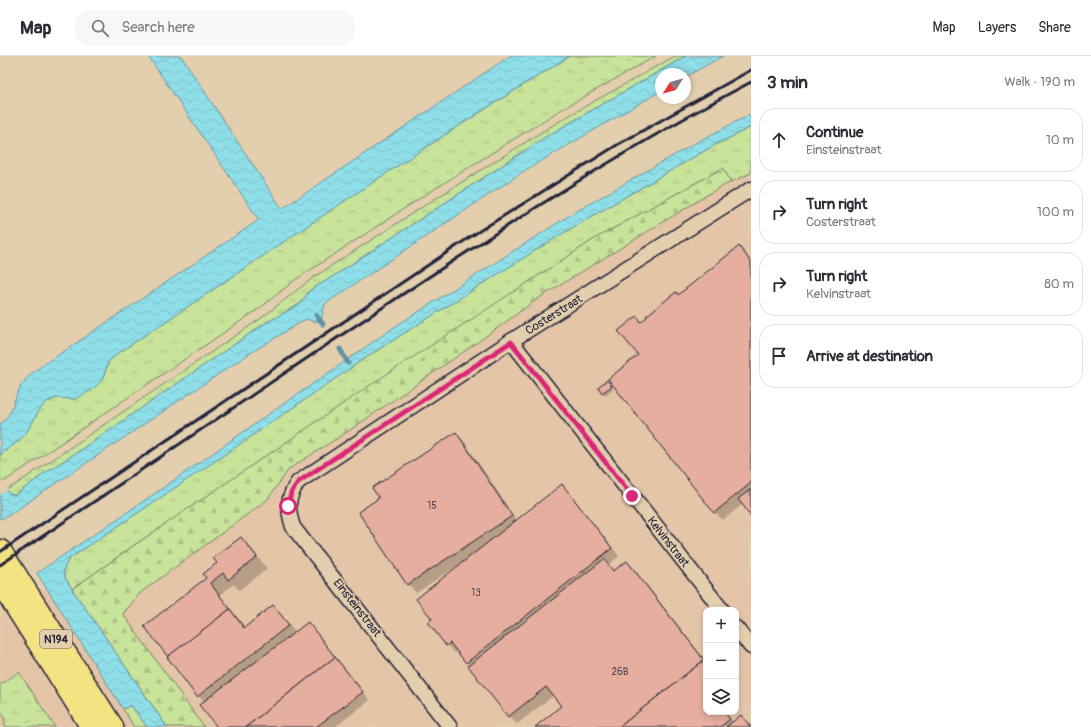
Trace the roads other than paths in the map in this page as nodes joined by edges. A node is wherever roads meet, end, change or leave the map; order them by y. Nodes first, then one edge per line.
1 (751, 190) edge
2 (511, 342) junction
3 (298, 482) joint
4 (0, 551) edge
5 (0, 581) edge
6 (720, 607) edge
7 (739, 632) edge
8 (751, 647) edge
9 (92, 727) edge
10 (112, 727) edge
11 (450, 727) edge

1 - 2 street, Costerstraat
2 - 3 street, Costerstraat
2 - 6 street, Kelvinstraat
3 - 11 street, Einsteinstraat
4 - 10 main road, N194
5 - 9 main road, N194
7 - 8 street

